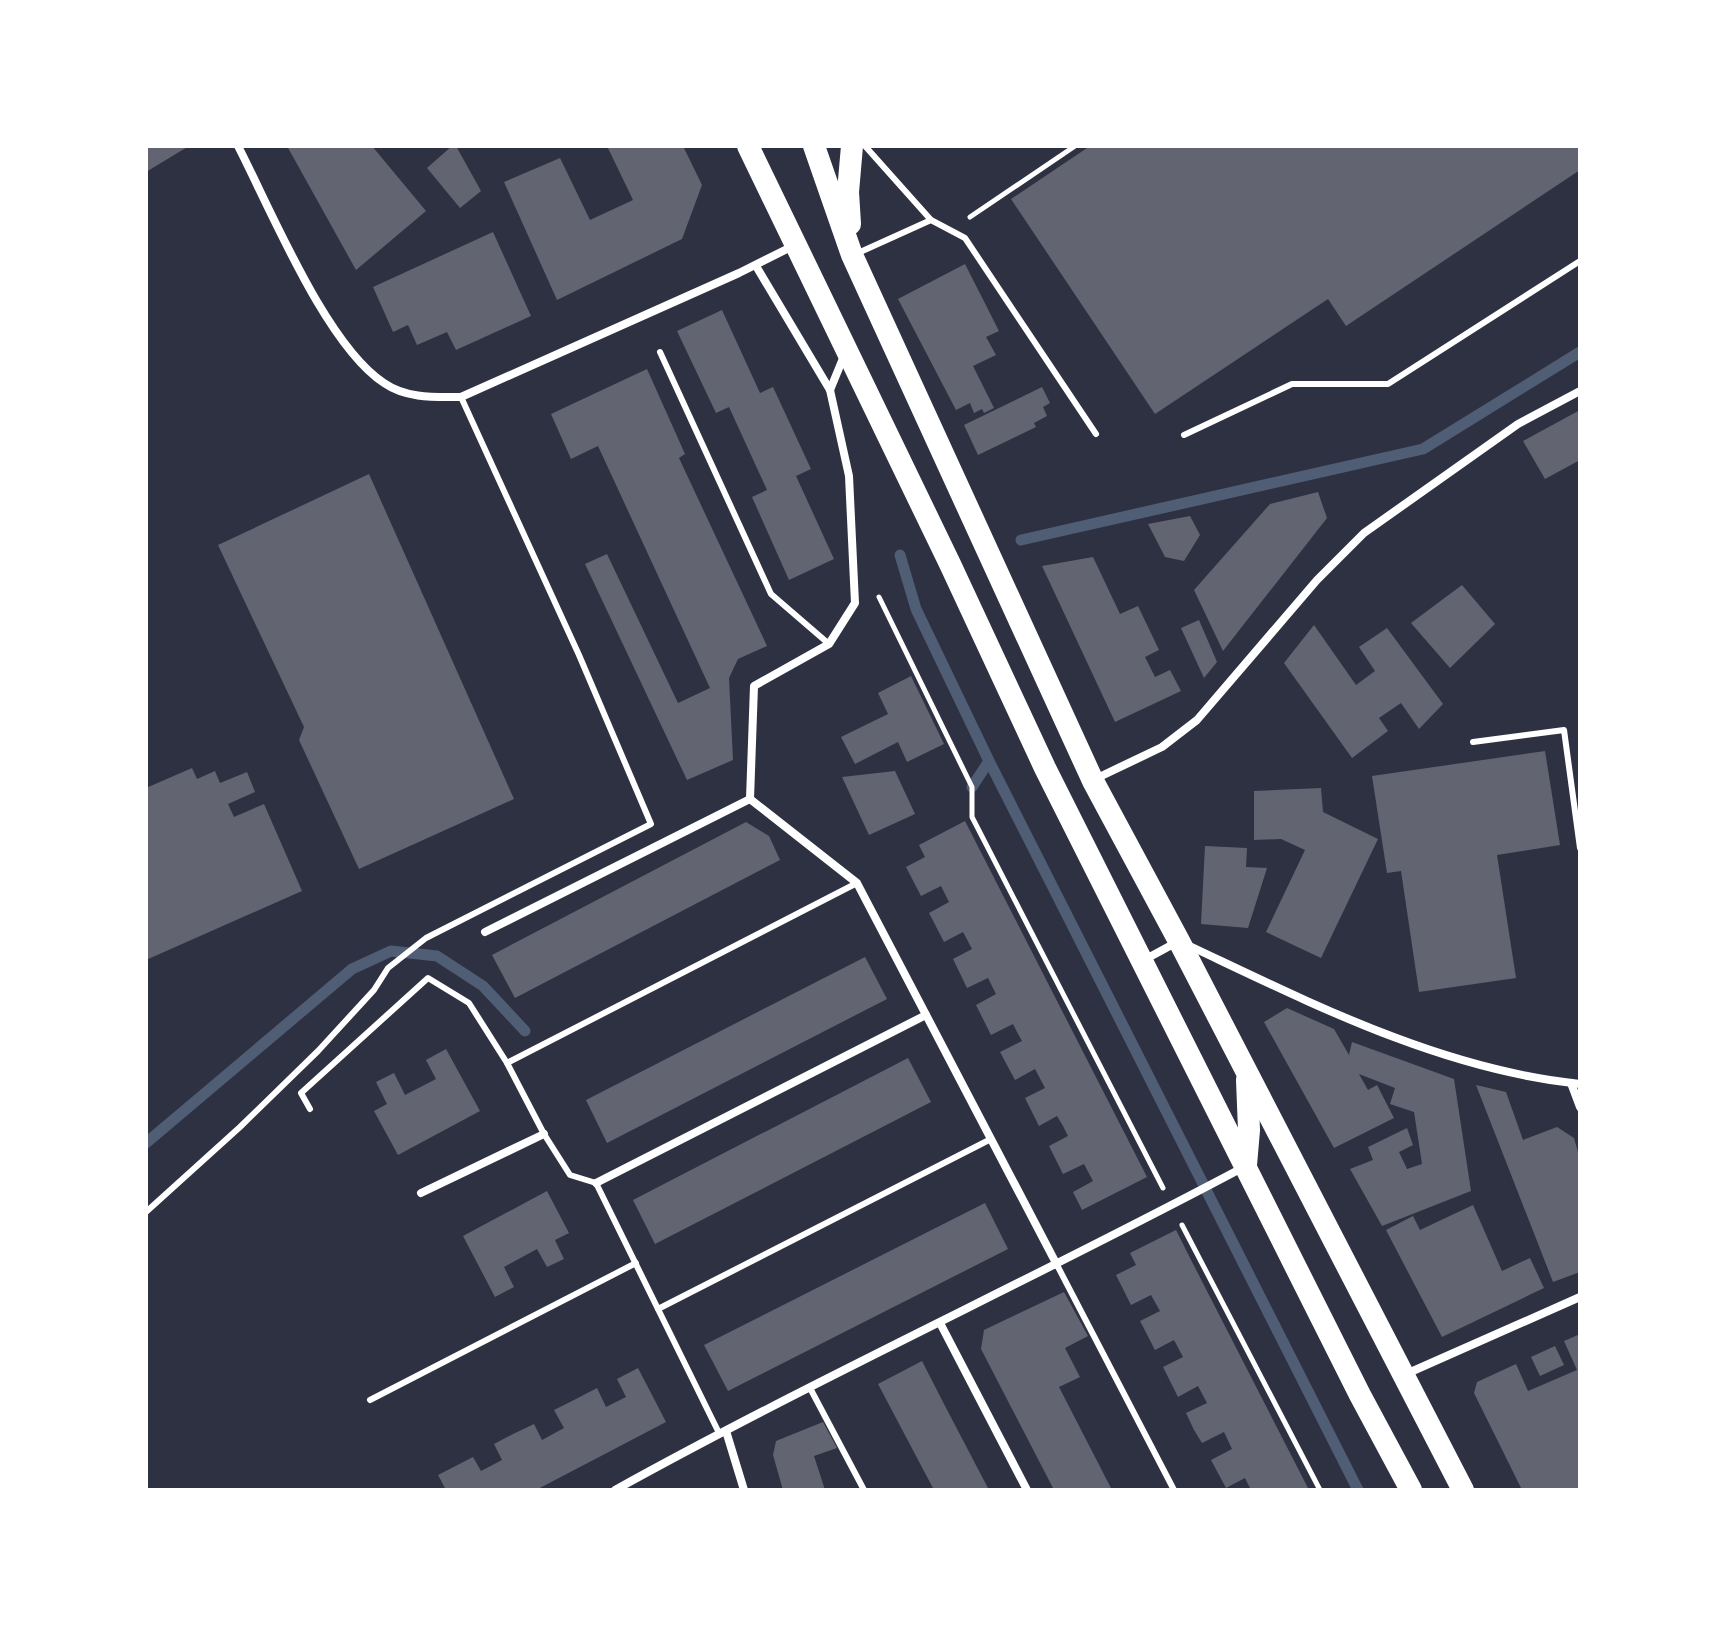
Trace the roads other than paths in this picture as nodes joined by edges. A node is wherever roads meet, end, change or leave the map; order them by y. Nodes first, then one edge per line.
1 (238, 146) edge
2 (814, 146) edge
3 (852, 146) edge
4 (865, 146) edge
5 (752, 153) edge
6 (931, 220) junction
7 (795, 245) junction
8 (852, 255) junction
9 (1580, 261) edge
10 (756, 266) junction
11 (660, 352) dead end
12 (846, 352) junction
13 (830, 390) junction
14 (1580, 391) edge
15 (461, 397) junction
16 (1096, 434) dead end
17 (1184, 435) dead end
18 (829, 644) junction
19 (1473, 742) dead end
20 (1093, 781) junction
21 (750, 799) junction
22 (1580, 848) edge
23 (857, 883) junction
24 (485, 932) dead end
25 (1179, 941) junction
26 (1143, 960) junction
27 (926, 1015) junction
28 (507, 1063) junction
29 (1247, 1072) junction
30 (1576, 1083) edge
31 (1580, 1107) edge
32 (310, 1109) dead end
33 (544, 1134) junction
34 (991, 1139) junction
35 (1240, 1169) junction
36 (596, 1183) junction
37 (421, 1193) dead end
38 (146, 1212) edge
39 (636, 1263) junction
40 (1057, 1265) junction
41 (1580, 1297) edge
42 (658, 1309) junction
43 (940, 1323) junction
44 (1405, 1375) junction
45 (810, 1388) junction
46 (370, 1400) dead end
47 (722, 1432) junction
48 (615, 1490) edge
49 (744, 1490) edge
50 (864, 1490) edge
51 (1027, 1490) edge
52 (1174, 1490) edge
53 (1411, 1490) edge
54 (1463, 1490) edge

1 - 15 street
2 - 8 highway
3 - 8 highway
4 - 6 lane
5 - 7 highway
6 - 8 lane
6 - 16 lane
7 - 10 street
7 - 12 highway
8 - 20 highway
9 - 17 lane
10 - 13 street
10 - 15 street
11 - 18 lane
12 - 13 street
12 - 26 highway
13 - 18 street
14 - 20 street
15 - 38 lane
18 - 21 street
19 - 22 lane
20 - 25 highway
21 - 23 street
21 - 24 street
23 - 27 street
23 - 28 lane
25 - 26 street
25 - 29 highway
25 - 30 street
26 - 35 highway
27 - 34 street
27 - 36 street
28 - 32 lane
28 - 33 lane
29 - 35 highway
29 - 44 highway
30 - 31 street
33 - 36 lane
33 - 37 street
34 - 40 street
34 - 42 lane
35 - 40 street
35 - 53 highway
36 - 39 lane
39 - 42 lane
39 - 46 lane
40 - 43 street
40 - 52 lane
41 - 44 street
42 - 47 lane
43 - 45 street
43 - 51 street
44 - 54 highway
45 - 47 street
45 - 50 lane
47 - 48 street
47 - 49 street

